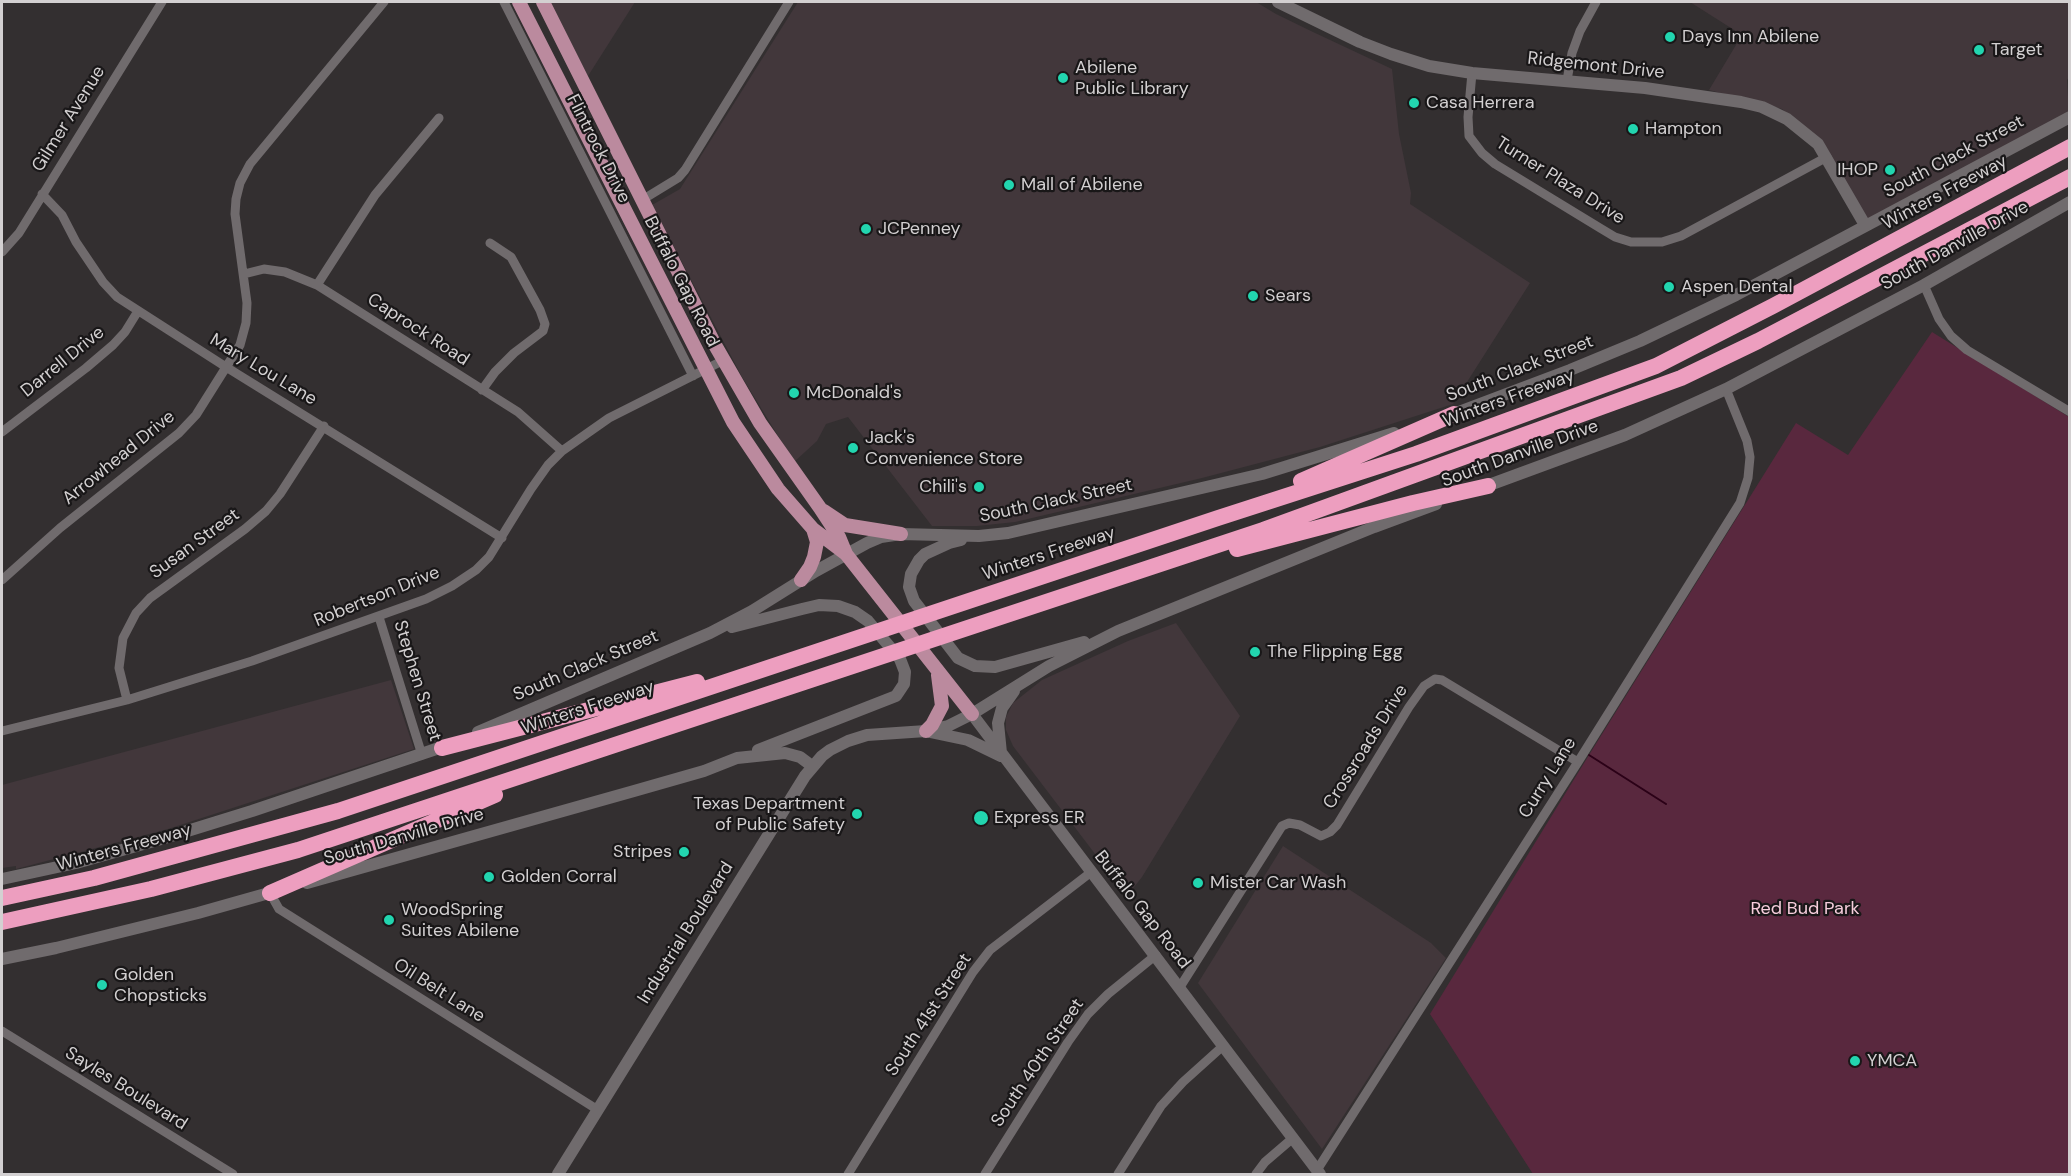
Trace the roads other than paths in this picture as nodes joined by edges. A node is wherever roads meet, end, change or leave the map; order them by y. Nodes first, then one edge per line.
1 (162, 2) edge
2 (384, 2) edge
3 (504, 2) edge
4 (519, 2) edge
5 (543, 2) edge
6 (789, 2) edge
7 (1278, 2) edge
8 (1596, 2) edge
9 (1472, 73) junction
10 (1567, 80) junction
11 (2070, 117) edge
12 (439, 118) dead end
13 (2070, 147) edge
14 (1827, 158) junction
15 (2070, 177) edge
16 (614, 188) junction
17 (42, 194) junction
18 (642, 200) junction
19 (2070, 202) edge
20 (1865, 225) junction
21 (490, 243) dead end
22 (2, 252) edge
23 (244, 274) junction
24 (317, 285) junction
25 (1924, 285) junction
26 (138, 311) junction
27 (724, 360) junction
28 (226, 367) junction
29 (699, 373) junction
30 (1726, 388) junction
31 (482, 390) junction
32 (2070, 412) edge
33 (1454, 414) junction
34 (324, 426) junction
35 (2, 432) edge
36 (562, 450) junction
37 (1488, 486) junction
38 (820, 508) junction
39 (1218, 518) junction
40 (813, 530) junction
41 (901, 534) junction
42 (979, 536) junction
43 (502, 538) junction
44 (846, 554) junction
45 (2, 580) edge
46 (801, 580) junction
47 (1096, 584) junction
48 (379, 617) junction
49 (1118, 632) junction
50 (710, 633) junction
51 (806, 656) junction
52 (937, 670) junction
53 (1019, 684) junction
54 (127, 700) junction
55 (972, 714) junction
56 (2, 731) edge
57 (926, 731) junction
58 (442, 748) junction
59 (422, 755) junction
60 (1003, 756) junction
61 (737, 758) junction
62 (571, 759) junction
63 (1578, 762) junction
64 (812, 766) junction
65 (1090, 873) junction
66 (2, 879) edge
67 (270, 893) junction
68 (2, 898) edge
69 (2, 922) edge
70 (1156, 956) junction
71 (2, 959) edge
72 (1180, 987) junction
73 (2, 1031) edge
74 (1223, 1046) junction
75 (598, 1110) junction
76 (1293, 1138) junction
77 (1319, 1172) edge
78 (233, 1174) edge
79 (558, 1174) edge
80 (848, 1174) edge
81 (985, 1174) edge
82 (1118, 1174) edge
83 (1256, 1174) edge

1 - 17 street, Gilmer Avenue
2 - 23 street, Arrowhead Drive
3 - 29 street, Flintrock Drive
4 - 16 main road, Buffalo Gap Road
5 - 18 main road, Buffalo Gap Road
6 - 18 street
7 - 9 main road, Ridgemont Drive
8 - 10 street
9 - 10 main road, Ridgemont Drive
9 - 14 street, Turner Plaza Drive
10 - 14 main road, Ridgemont Drive
11 - 20 main road, South Clack Street
12 - 24 street
13 - 39 highway, Winters Freeway
14 - 20 main road, Ridgemont Drive
15 - 47 highway
16 - 18 main road
16 - 29 main road, Buffalo Gap Road
17 - 22 street, Gilmer Avenue
17 - 26 street, Mary Lou Lane
18 - 27 main road, Buffalo Gap Road
19 - 25 main road, South Danville Drive
20 - 33 main road, South Clack Street
21 - 31 street
23 - 24 street, Caprock Road
23 - 28 street, Arrowhead Drive
24 - 31 street, Caprock Road
25 - 30 main road, South Danville Drive
25 - 32 street
26 - 28 street, Mary Lou Lane
26 - 35 street, Darrell Drive
27 - 29 street, Robertson Drive
27 - 38 main road, Buffalo Gap Road
28 - 34 street, Mary Lou Lane
28 - 45 street, Arrowhead Drive
29 - 36 street, Robertson Drive
29 - 40 main road, Buffalo Gap Road
30 - 37 main road, South Danville Drive
30 - 63 street, Curry Lane
31 - 36 street, Caprock Road
33 - 39 highway
33 - 42 main road, South Clack Street
34 - 43 street, Mary Lou Lane
34 - 54 street, Susan Street
36 - 43 street, Robertson Drive
37 - 47 highway
37 - 49 main road, South Danville Drive
38 - 41 main road
38 - 44 main road, Buffalo Gap Road
39 - 51 highway, Winters Freeway
40 - 44 main road, Buffalo Gap Road
40 - 46 main road
41 - 42 main road, South Clack Street
41 - 44 main road, South Clack Street
42 - 49 main road
43 - 48 street, Robertson Drive
44 - 46 main road, South Clack Street
44 - 52 main road, Buffalo Gap Road
46 - 50 main road, South Clack Street
47 - 62 highway
48 - 54 street, Robertson Drive
48 - 59 street, Stephen Street
49 - 53 main road, South Danville Drive
50 - 58 main road, South Clack Street
50 - 61 main road
51 - 58 highway
51 - 68 highway, Winters Freeway
52 - 55 main road, Buffalo Gap Road
52 - 57 main road
53 - 55 main road, South Danville Drive
53 - 60 main road
54 - 56 street, Robertson Drive
55 - 57 main road, Industrial Boulevard
55 - 60 main road, Buffalo Gap Road
57 - 60 main road
57 - 64 main road, Industrial Boulevard
58 - 59 main road, South Clack Street
59 - 66 main road, South Clack Street
60 - 65 main road, Buffalo Gap Road
61 - 64 main road, South Danville Drive
61 - 67 main road, South Danville Drive
62 - 67 highway
62 - 69 highway
63 - 72 street, Crossroads Drive
63 - 77 street, Curry Lane
64 - 75 main road, Industrial Boulevard
65 - 70 main road, Buffalo Gap Road
65 - 80 street, South 41st Street
67 - 71 main road, South Danville Drive
67 - 75 street, Oil Belt Lane
70 - 72 main road, Buffalo Gap Road
70 - 81 street, South 40th Street
72 - 74 main road, Buffalo Gap Road
73 - 78 street, Sayles Boulevard
74 - 76 main road, Buffalo Gap Road
74 - 82 street
75 - 79 main road, Industrial Boulevard
76 - 77 main road, Buffalo Gap Road
76 - 83 street

